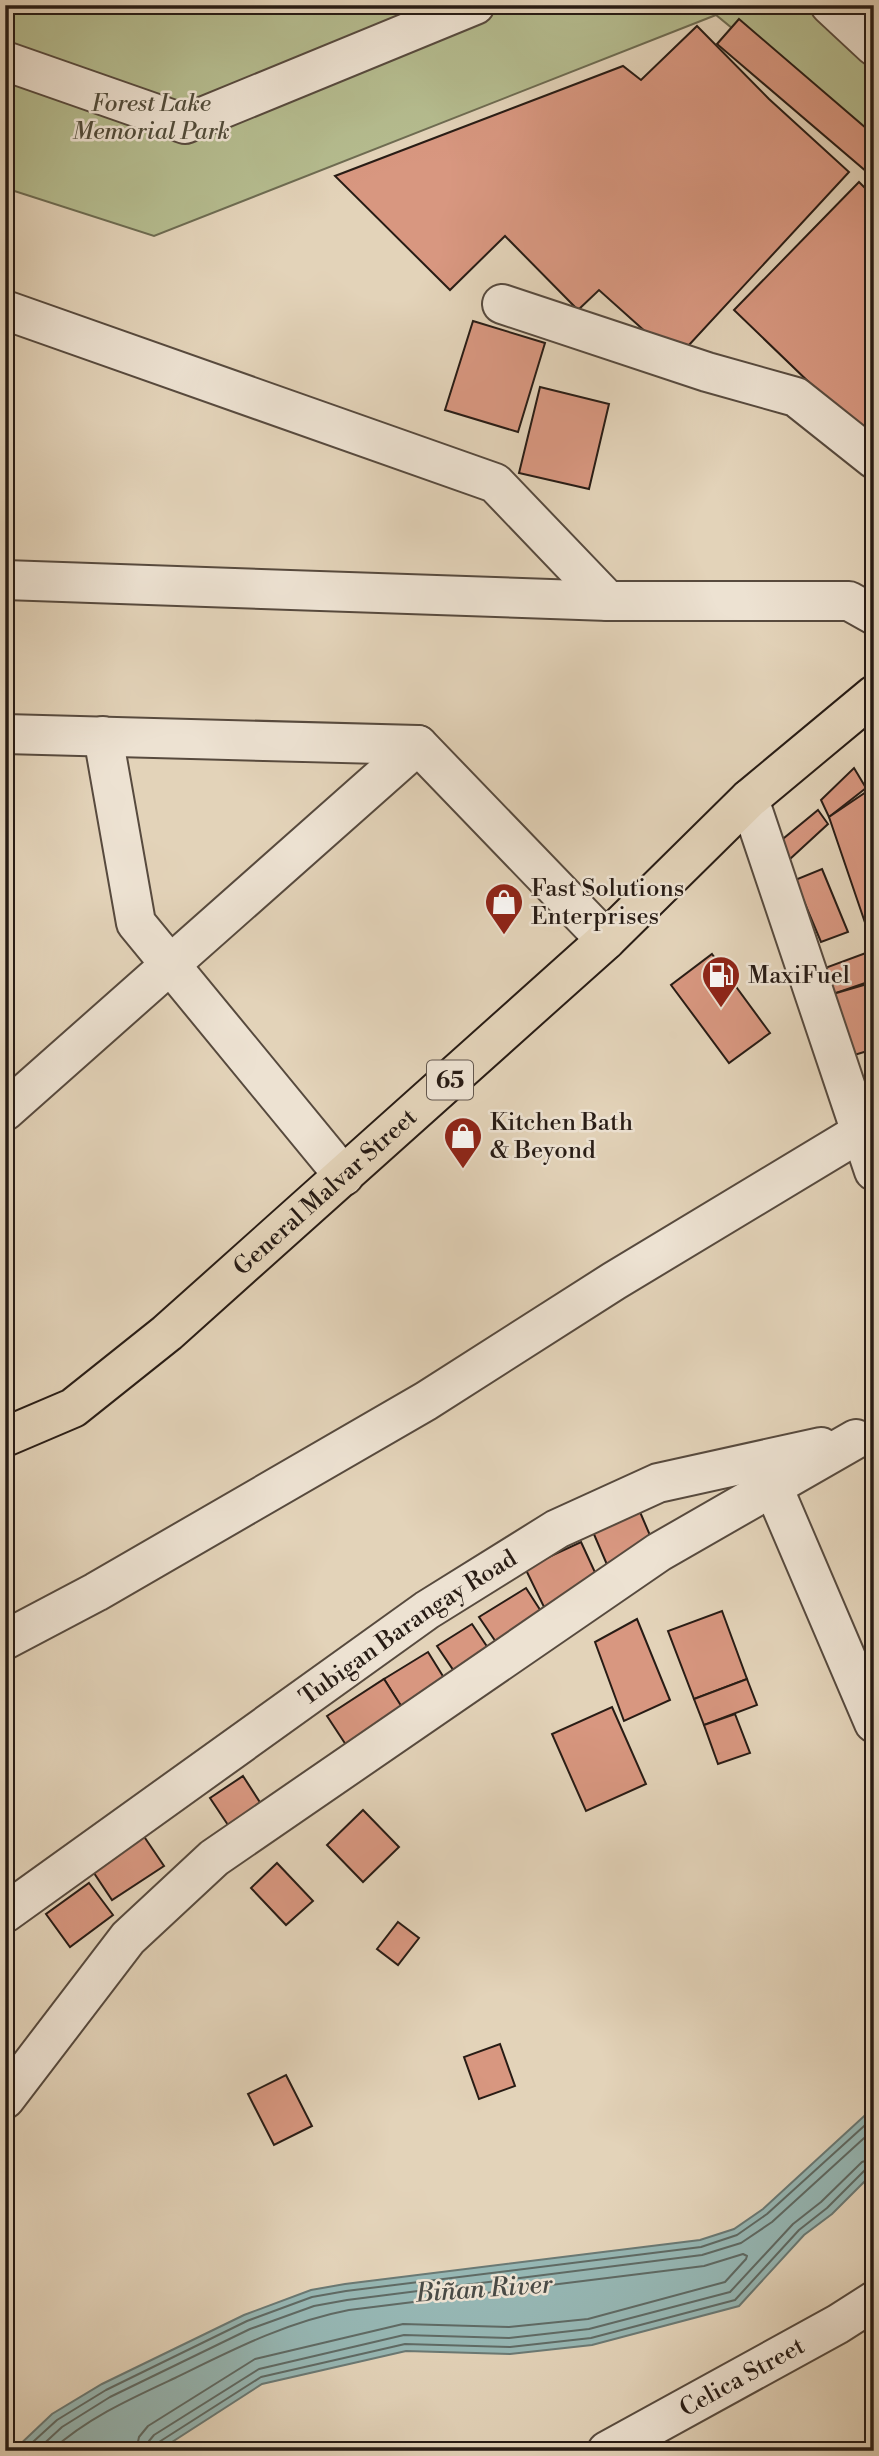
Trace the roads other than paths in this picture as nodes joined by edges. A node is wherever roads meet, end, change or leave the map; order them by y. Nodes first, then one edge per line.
1 (475, 5) edge
2 (830, 5) edge
3 (874, 46) edge
4 (5, 61) edge
5 (502, 304) dead end
6 (5, 310) edge
7 (874, 459) edge
8 (5, 580) edge
9 (608, 601) junction
10 (874, 615) edge
11 (874, 695) edge
12 (5, 734) edge
13 (103, 736) junction
14 (418, 745) junction
15 (749, 799) junction
16 (606, 940) junction
17 (172, 964) junction
18 (5, 1111) edge
19 (861, 1132) junction
20 (874, 1171) edge
21 (344, 1176) junction
22 (5, 1437) edge
23 (865, 1437) edge
24 (773, 1487) junction
25 (5, 1640) edge
26 (874, 1723) edge
27 (5, 1913) edge
28 (5, 2099) edge
29 (874, 2301) edge
30 (607, 2451) edge

1 - 4 street
2 - 3 street
5 - 7 street
6 - 9 street
8 - 9 street
9 - 10 street
11 - 15 highway, General Malvar Street / 65
12 - 13 street
13 - 14 street
13 - 17 street
14 - 16 street
14 - 17 street
15 - 16 highway, General Malvar Street / 65
15 - 19 street
16 - 21 highway, General Malvar Street / 65
17 - 18 street
17 - 21 street
19 - 20 street
19 - 25 street
21 - 22 highway, General Malvar Street / 65
23 - 24 street
23 - 27 street, Tubigan Barangay Road
24 - 26 street
24 - 28 street
29 - 30 street, Celica Street

